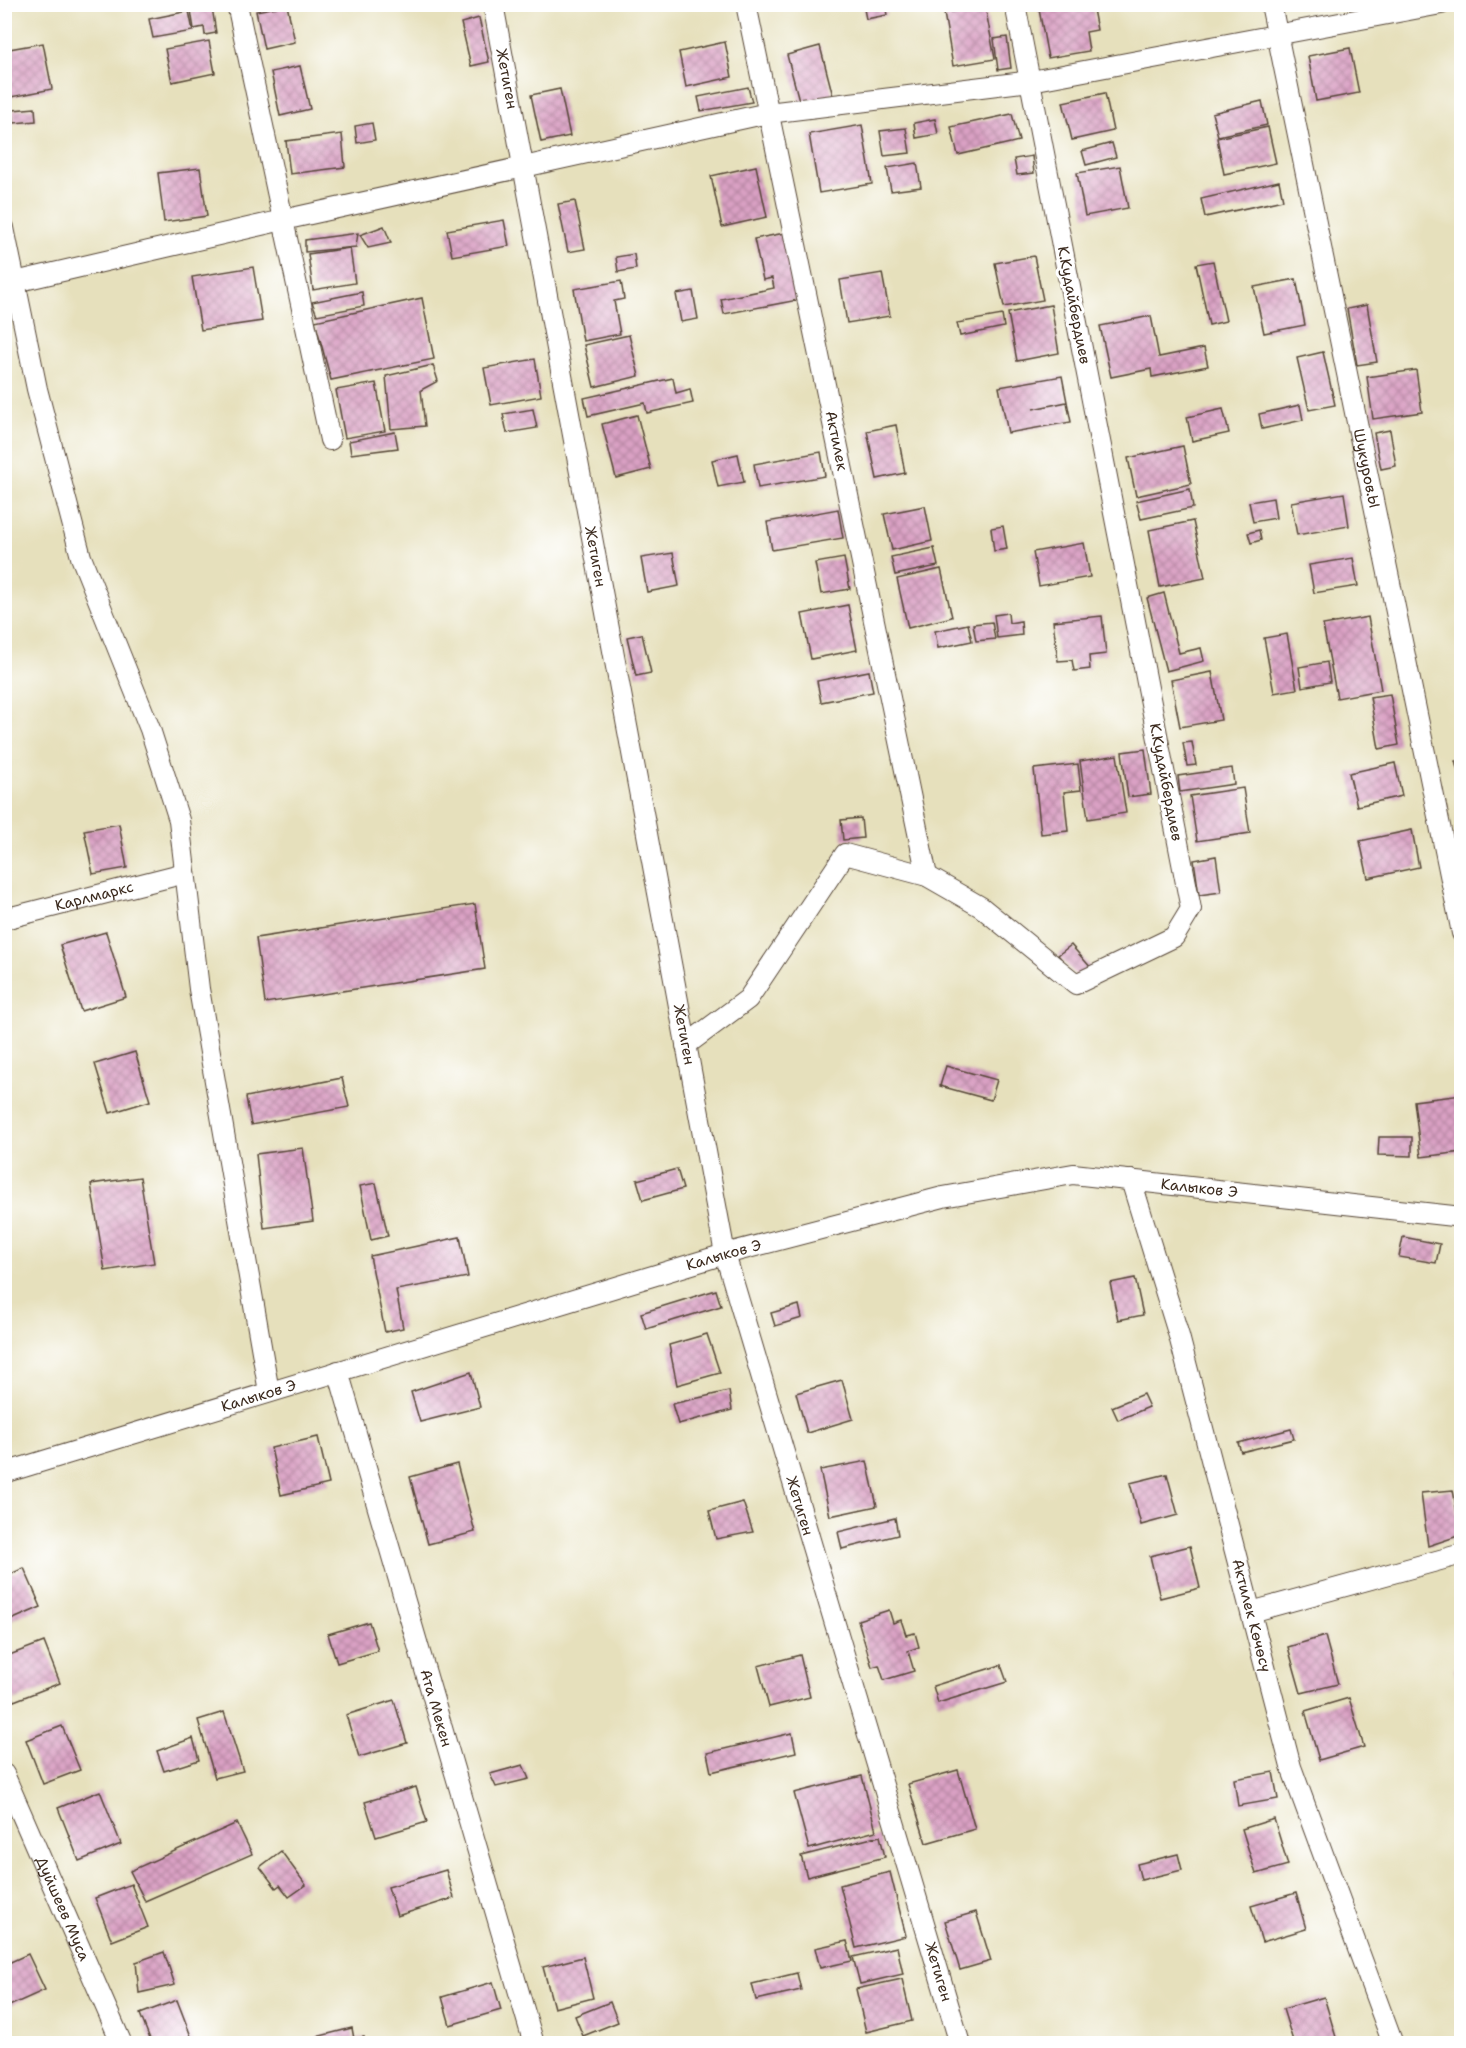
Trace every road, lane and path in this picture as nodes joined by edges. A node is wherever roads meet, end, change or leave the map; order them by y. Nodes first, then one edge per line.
1 (237, 4) edge
2 (493, 4) edge
3 (746, 4) edge
4 (1015, 4) edge
5 (1271, 4) edge
6 (1441, 4) edge
7 (1277, 35) junction
8 (1031, 81) junction
9 (768, 113) junction
10 (524, 166) junction
11 (284, 220) junction
12 (4, 228) edge
13 (15, 282) junction
14 (330, 440) dead end
15 (185, 873) junction
16 (927, 876) junction
17 (4, 920) edge
18 (1461, 933) edge
19 (686, 1045) junction
20 (1131, 1180) junction
21 (1461, 1217) edge
22 (724, 1254) junction
23 (338, 1371) junction
24 (269, 1392) junction
25 (4, 1473) edge
26 (1461, 1554) edge
27 (1251, 1612) junction
28 (4, 1774) edge
29 (122, 2043) edge
30 (534, 2043) edge
31 (960, 2043) edge
32 (1393, 2043) edge

1 - 11 street
2 - 10 street, Жетиген
3 - 9 street, Актилек
4 - 8 street, К.Кудайбердиев
5 - 7 street, Шукуров.Ы
6 - 7 street
7 - 8 street
7 - 18 street, Шукуров.Ы
8 - 9 street
8 - 16 street, К.Кудайбердиев
9 - 10 street
9 - 16 street, Актилек
10 - 11 street
10 - 19 street, Жетиген
11 - 13 street
11 - 14 street
12 - 13 street
13 - 15 street
15 - 17 street, Карлмаркс
15 - 24 street
16 - 19 street, К.Кудайбердиев
19 - 22 street, Жетиген
20 - 21 street, Калыков Э
20 - 22 street, Калыков Э
20 - 27 street, Актилек Көчөсү
22 - 23 street, Калыков Э
22 - 31 street, Жетиген
23 - 24 street, Калыков Э
23 - 30 street, Ата Мекен
24 - 25 street, Калыков Э
26 - 27 street
27 - 32 street, Актилек Көчөсү
28 - 29 street, Дуйшеев Муса

